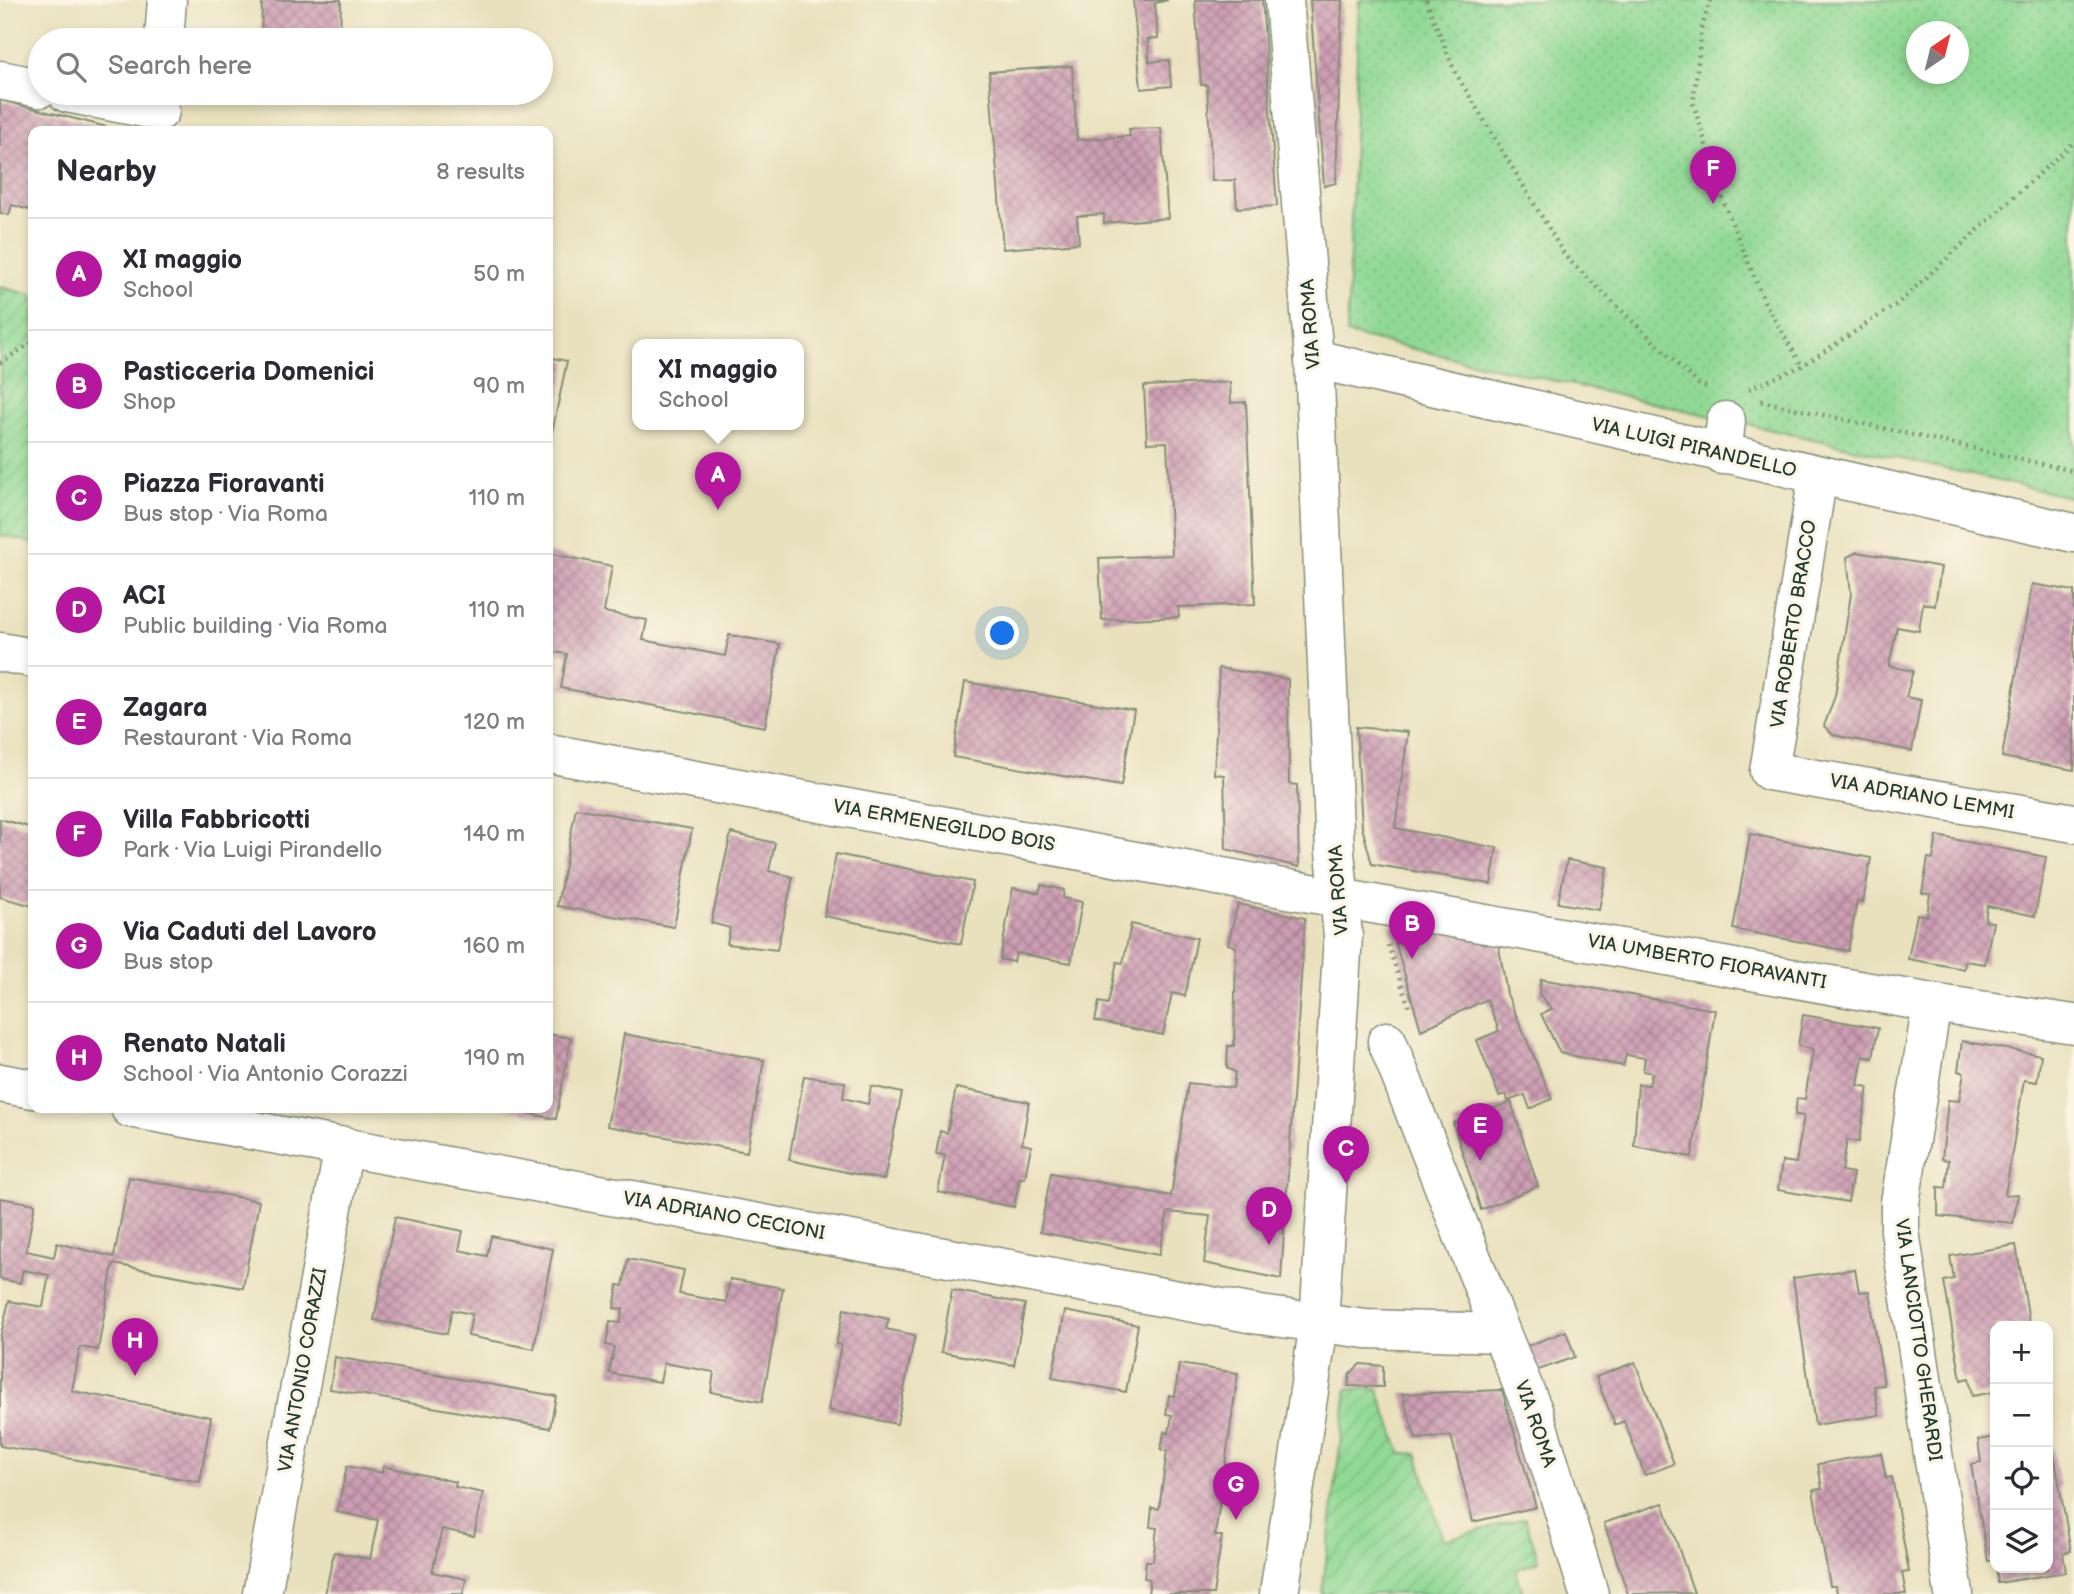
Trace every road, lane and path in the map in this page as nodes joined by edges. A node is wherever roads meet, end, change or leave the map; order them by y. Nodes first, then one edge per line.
1 (167, 0) edge
2 (1284, 0) edge
3 (1426, 0) edge
4 (1710, 0) edge
5 (165, 28) edge
6 (0, 80) edge
7 (28, 86) edge
8 (125, 105) edge
9 (159, 112) edge
10 (2074, 142) edge
11 (28, 345) edge
12 (1314, 359) junction
13 (0, 363) edge
14 (1802, 366) junction
15 (1728, 424) junction
16 (2074, 471) edge
17 (1818, 477) junction
18 (2074, 533) edge
19 (0, 652) edge
20 (28, 657) edge
21 (553, 753) edge
22 (1769, 771) joint
23 (2074, 823) edge
24 (1340, 898) junction
25 (1384, 932) dead end
26 (1932, 1003) junction
27 (2074, 1024) edge
28 (1387, 1041) joint
29 (0, 1083) edge
30 (28, 1088) edge
31 (158, 1113) edge
32 (344, 1146) junction
33 (1319, 1323) junction
34 (1501, 1333) junction
35 (262, 1594) edge
36 (1279, 1594) edge
37 (1589, 1594) edge
38 (1954, 1594) edge

1 - 5 street
2 - 12 street, VIA ROMA
3 - 15 path
4 - 14 path
6 - 7 street
8 - 9 street
10 - 14 path
11 - 13 path
12 - 15 street, VIA LUIGI PIRANDELLO
12 - 24 street, VIA ROMA
14 - 15 path
15 - 16 path
15 - 17 street, VIA LUIGI PIRANDELLO
17 - 18 street, VIA LUIGI PIRANDELLO
17 - 22 street, VIA ROBERTO BRACCO
19 - 20 street
21 - 24 street, VIA ERMENEGILDO BOIS
22 - 23 street, VIA ADRIANO LEMMI
24 - 26 street, VIA UMBERTO FIORAVANTI
24 - 33 street, VIA ROMA
25 - 28 path
26 - 27 street, VIA UMBERTO FIORAVANTI
26 - 38 street, VIA LANCIOTTO GHERARDI
28 - 34 street, VIA ROMA
29 - 30 street
31 - 32 street, VIA ADRIANO CECIONI
32 - 33 street, VIA ADRIANO CECIONI
32 - 35 street, VIA ANTONIO CORAZZI
33 - 34 street
33 - 36 street, VIA ROMA
34 - 37 street, VIA ROMA

